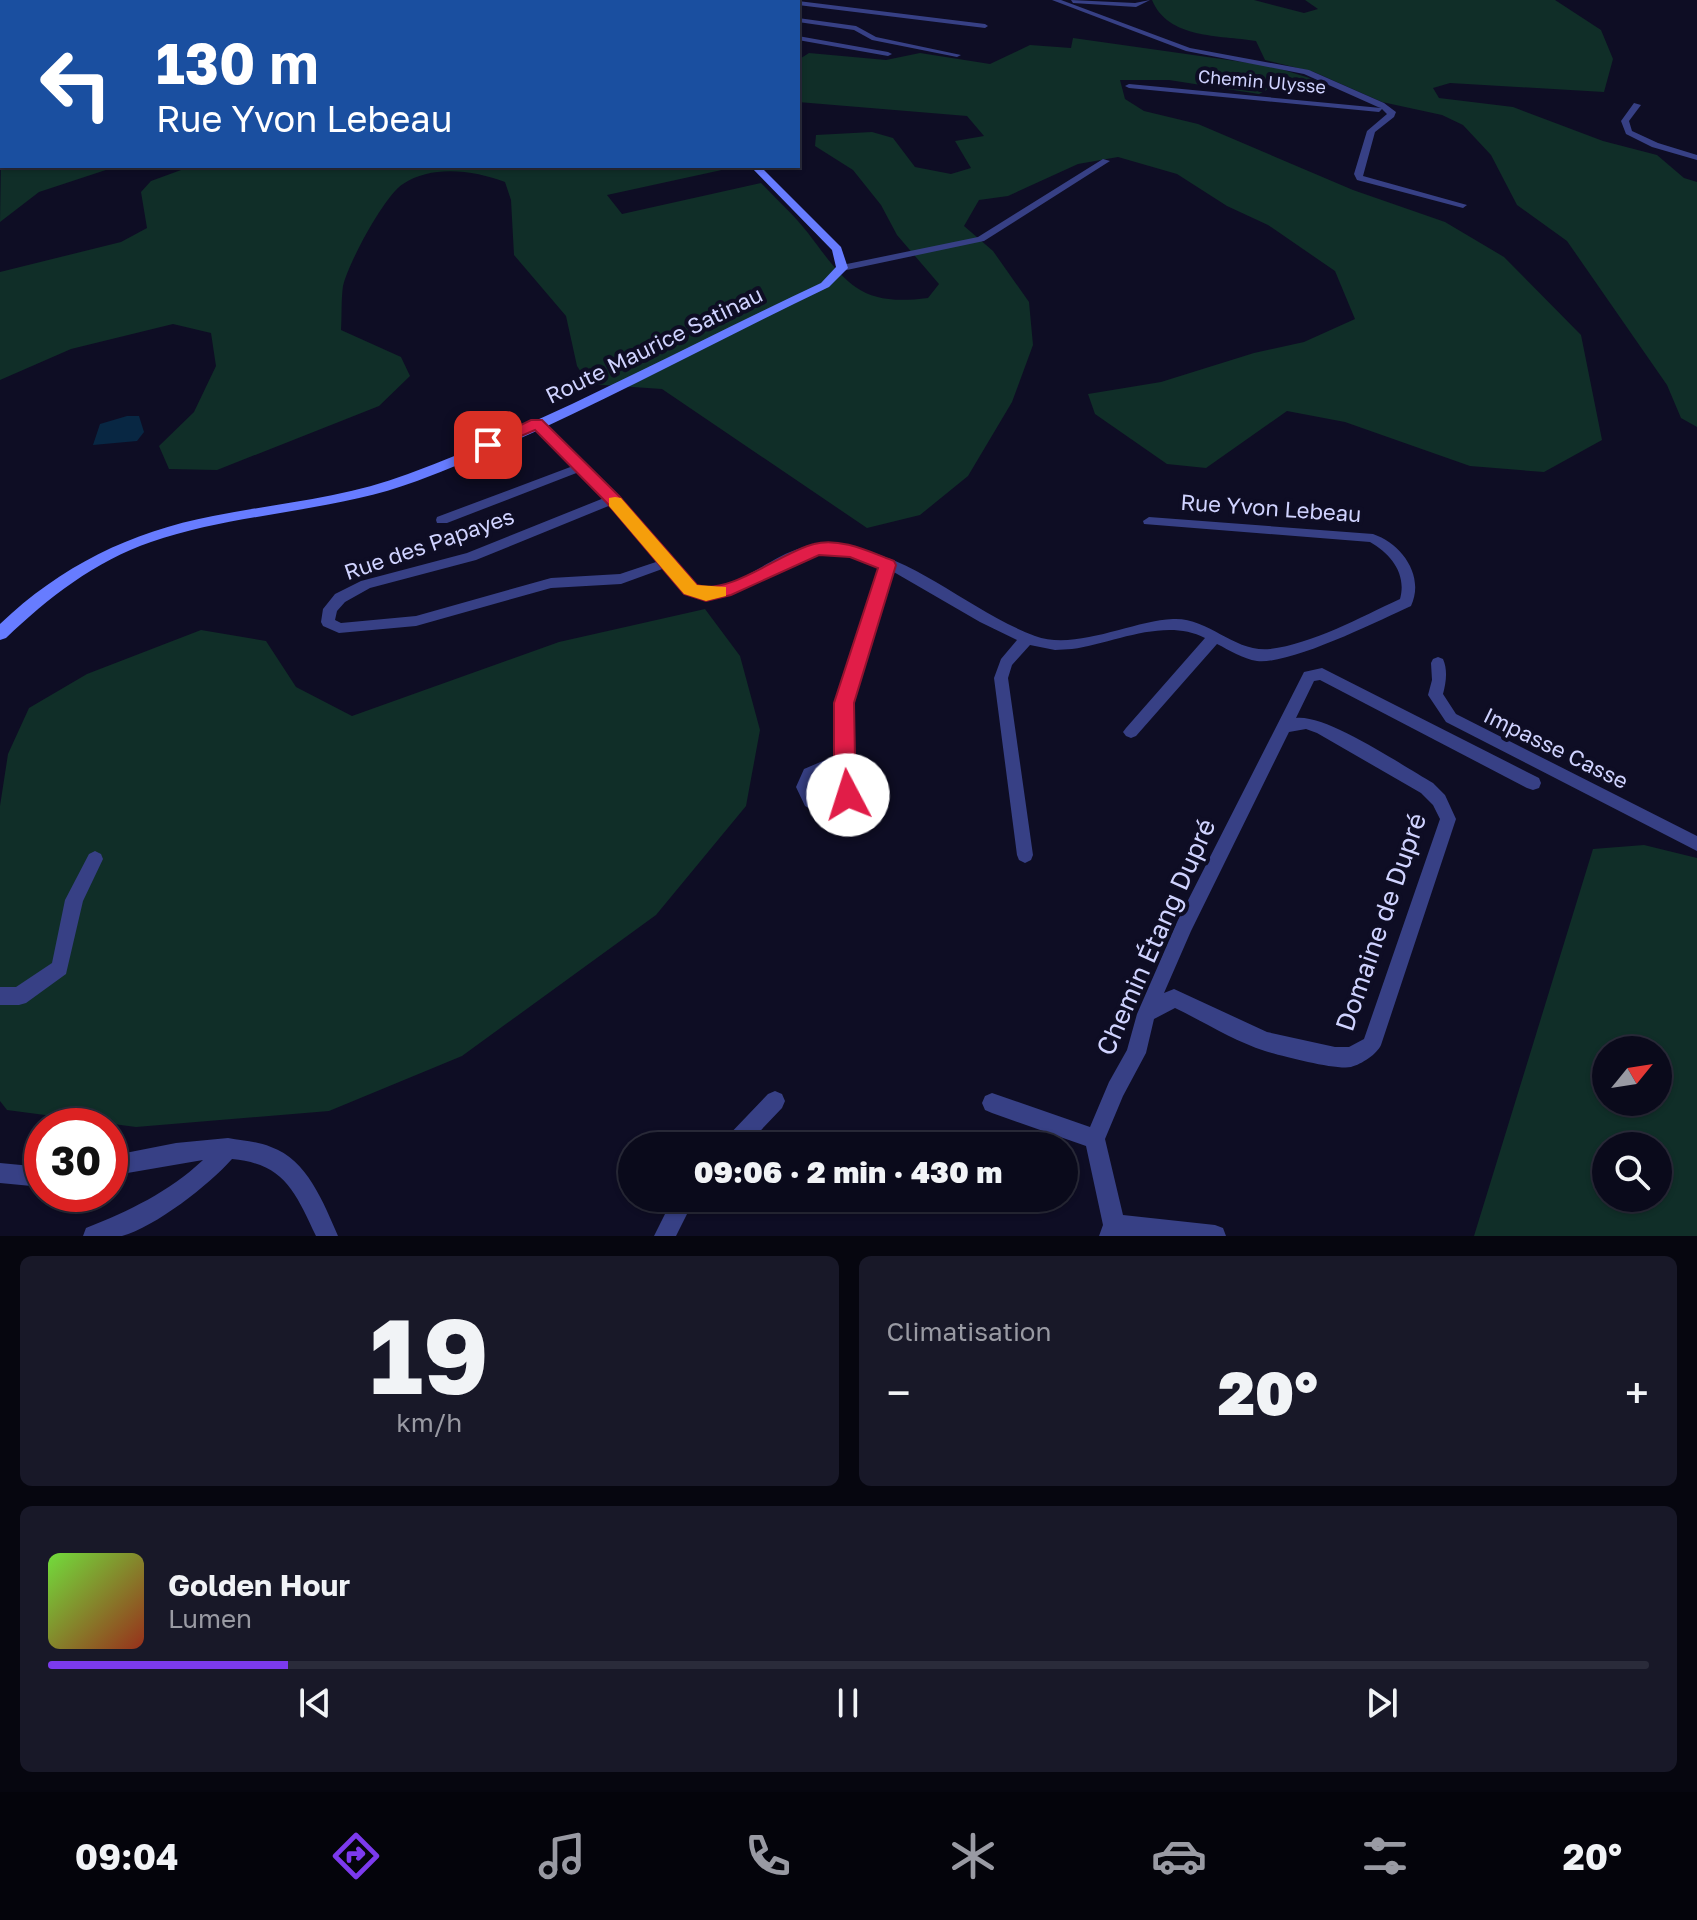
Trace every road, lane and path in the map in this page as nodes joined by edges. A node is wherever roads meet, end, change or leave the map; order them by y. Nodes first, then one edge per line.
1 (1055, 0) edge
2 (1147, 0) edge
3 (800, 1) edge
4 (800, 20) edge
5 (985, 26) dead end
6 (800, 38) edge
7 (888, 54) dead end
8 (957, 55) dead end
9 (1129, 86) dead end
10 (1637, 105) dead end
11 (1392, 112) junction
12 (1697, 158) edge
13 (1106, 161) dead end
14 (757, 168) edge
15 (1463, 205) dead end
16 (842, 268) junction
17 (537, 423) junction
18 (581, 467) junction
19 (613, 499) junction
20 (442, 520) dead end
21 (1149, 521) dead end
22 (666, 563) junction
23 (887, 565) junction
24 (0, 634) edge
25 (1214, 637) junction
26 (1027, 639) junction
27 (1438, 663) dead end
28 (1285, 726) junction
29 (1131, 732) dead end
30 (845, 759) dead end
31 (1533, 783) dead end
32 (1697, 844) edge
33 (1025, 855) dead end
34 (95, 859) dead end
35 (0, 996) edge
36 (1146, 1014) junction
37 (775, 1101) dead end
38 (992, 1103) dead end
39 (745, 1132) edge
40 (1095, 1139) junction
41 (228, 1148) junction
42 (128, 1163) edge
43 (0, 1173) edge
44 (24, 1175) edge
45 (677, 1212) edge
46 (1112, 1230) edge
47 (98, 1235) edge
48 (327, 1236) edge
49 (665, 1236) edge
50 (1215, 1236) edge

1 - 2 street
1 - 11 street
3 - 5 street
4 - 8 street
6 - 7 street
9 - 11 street, Chemin Ulysse
10 - 12 street
11 - 15 street
13 - 16 street
14 - 16 main road
16 - 17 main road, Route Maurice Satinau
17 - 18 street, Rue Yvon Lebeau
17 - 24 main road, Route Maurice Satinau
18 - 19 street, Rue Yvon Lebeau
18 - 20 street
19 - 22 street, Rue Yvon Lebeau
19 - 22 street, Rue des Papayes
21 - 25 street, Rue Yvon Lebeau
22 - 23 street, Rue Yvon Lebeau
23 - 26 street, Rue Yvon Lebeau
23 - 30 street
25 - 26 street, Rue Yvon Lebeau
25 - 29 street
26 - 33 street
27 - 32 street, Impasse Casse
28 - 31 street, Chemin Étang Dupré
28 - 36 street, Chemin Étang Dupré
28 - 36 street, Domaine de Dupré
34 - 35 street
36 - 40 street, Chemin Étang Dupré
37 - 39 street
38 - 40 street
40 - 46 street
41 - 42 street
41 - 47 street
41 - 48 street
43 - 44 street
45 - 49 street
46 - 50 street

